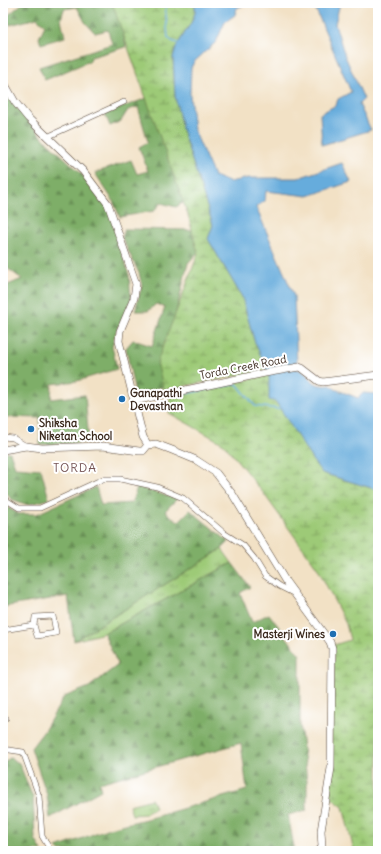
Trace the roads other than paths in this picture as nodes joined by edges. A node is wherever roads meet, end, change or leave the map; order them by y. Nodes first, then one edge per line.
1 (3, 81) edge
2 (124, 102) dead end
3 (47, 137) junction
4 (378, 375) edge
5 (134, 400) junction
6 (3, 437) edge
7 (148, 445) junction
8 (26, 446) junction
9 (3, 450) edge
10 (3, 498) edge
11 (293, 593) junction
12 (34, 625) junction
13 (3, 630) edge
14 (3, 749) edge
15 (51, 851) edge
16 (319, 851) edge

1 - 3 street
2 - 3 street
3 - 5 street
4 - 5 street, Torda Creek Road
5 - 7 street
6 - 8 street
7 - 8 street
7 - 11 street
8 - 9 street
10 - 11 street
11 - 16 street
12 - 12 street
12 - 13 street
14 - 15 street

